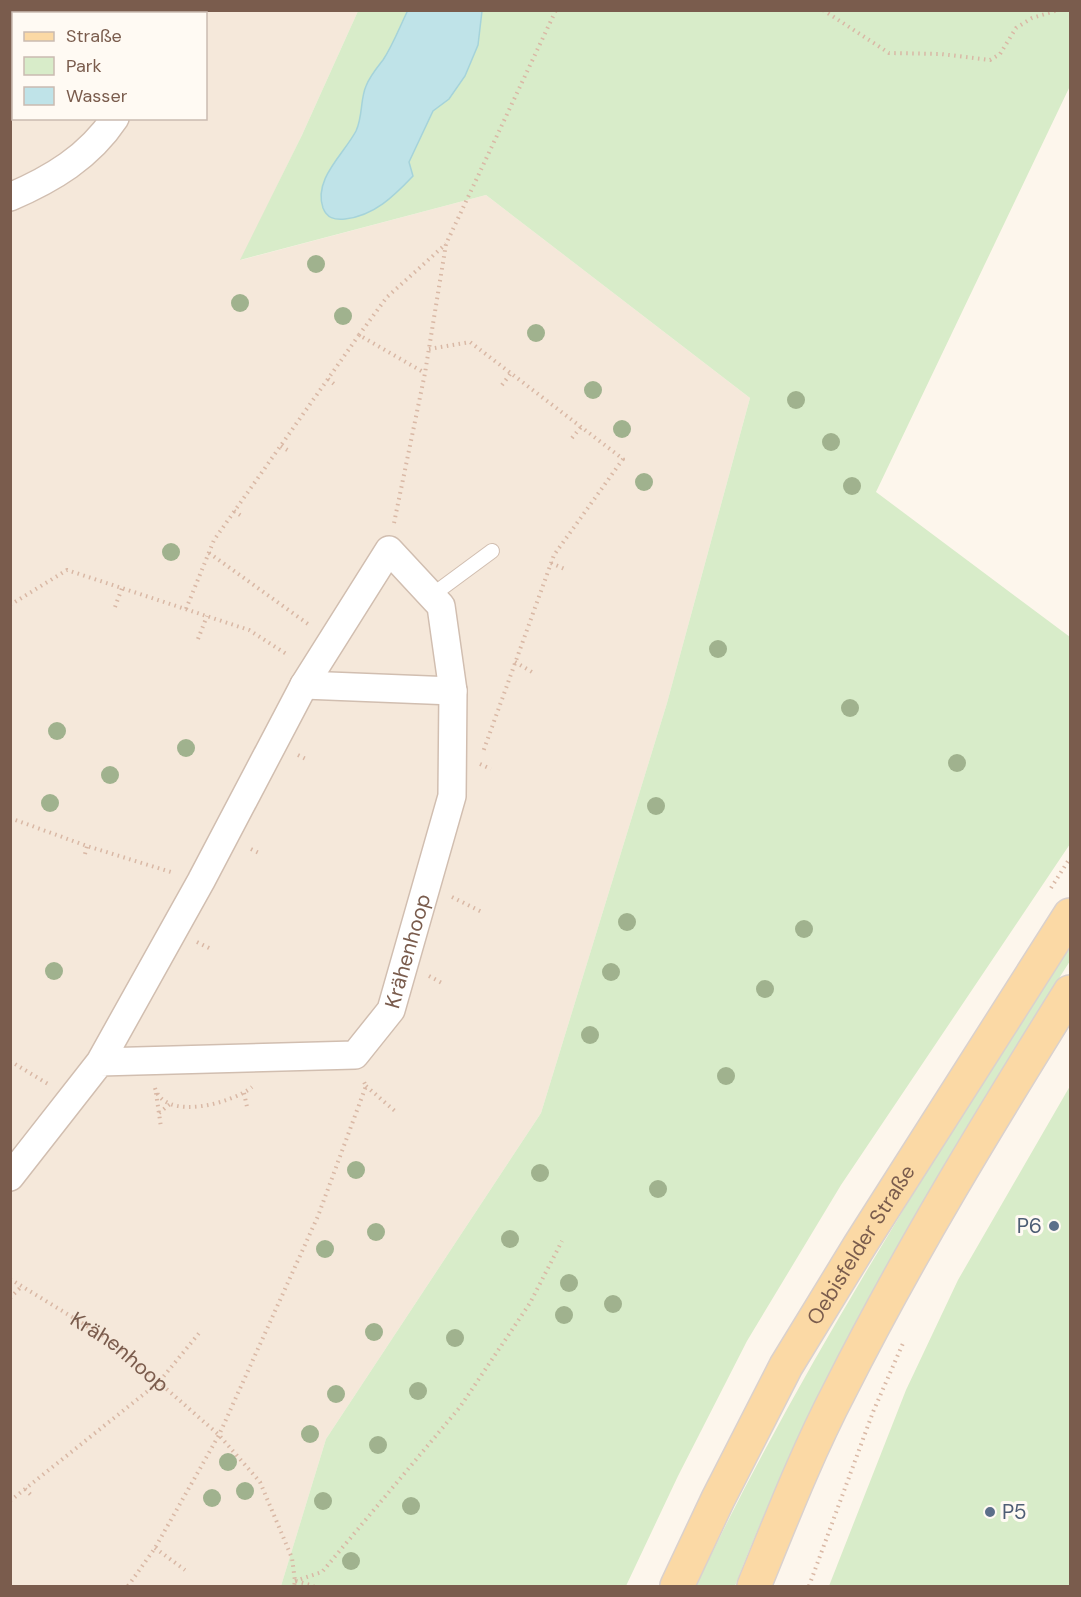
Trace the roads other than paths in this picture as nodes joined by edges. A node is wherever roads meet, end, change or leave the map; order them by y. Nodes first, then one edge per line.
1 (114, 120) edge
2 (10, 197) edge
3 (492, 551) dead end
4 (431, 596) junction
5 (309, 678) junction
6 (453, 691) junction
7 (1071, 915) edge
8 (1071, 992) edge
9 (100, 1062) junction
10 (10, 1177) edge
11 (677, 1587) edge
12 (754, 1587) edge

1 - 2 street
3 - 4 lane
4 - 5 street, Krähenhoop
4 - 6 street, Krähenhoop
5 - 6 street
5 - 9 street
6 - 9 street, Krähenhoop
7 - 11 main road, Oebisfelder Straße
8 - 12 main road
9 - 10 street

